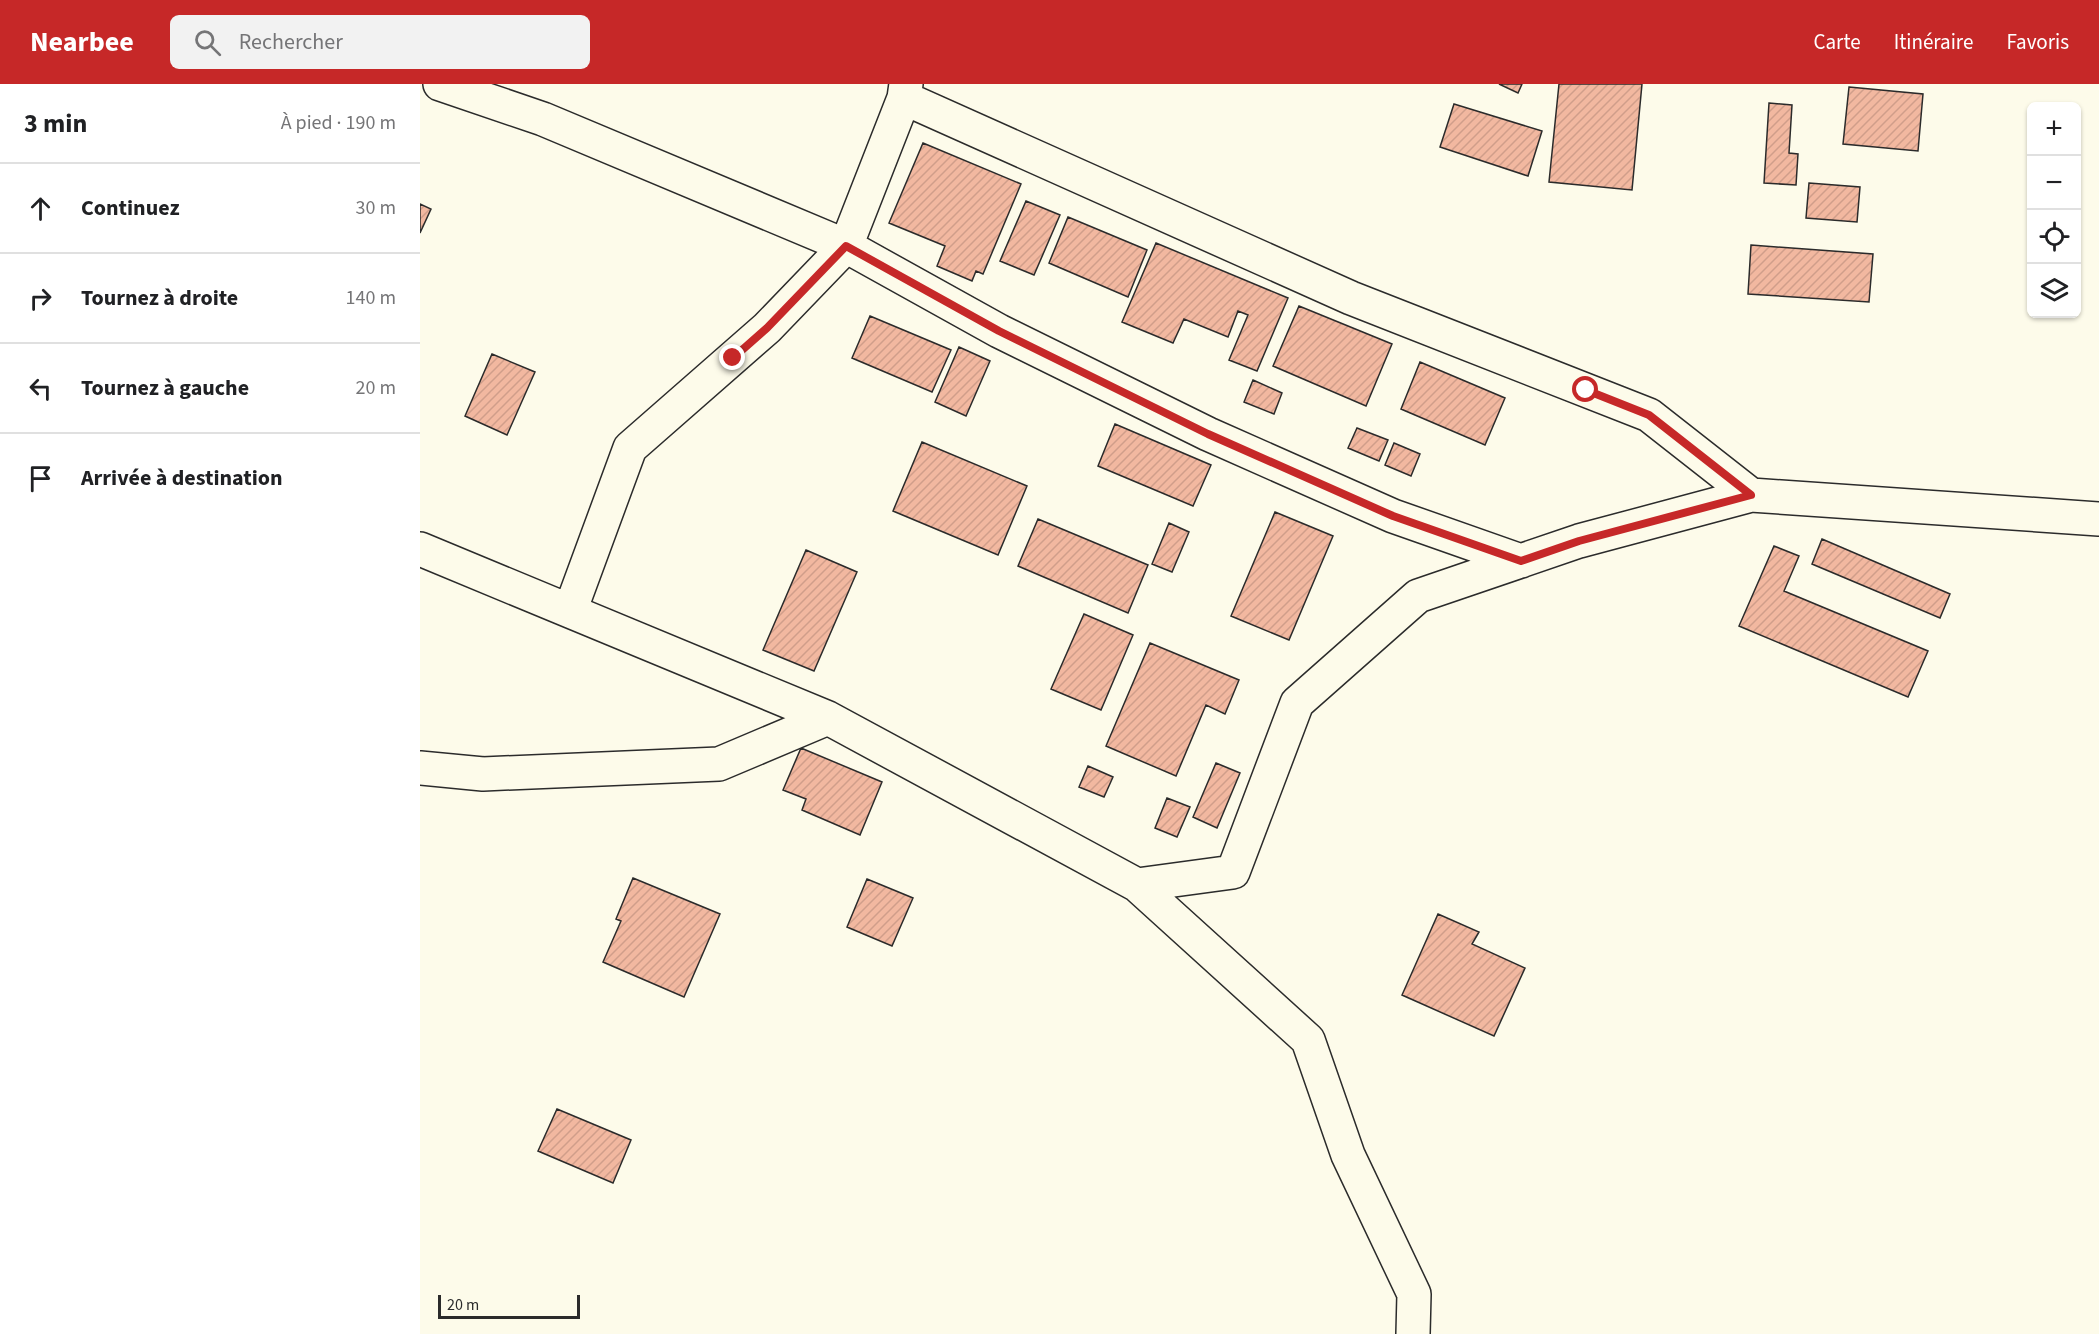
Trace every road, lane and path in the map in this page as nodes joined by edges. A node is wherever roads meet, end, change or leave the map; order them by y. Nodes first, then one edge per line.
1 (440, 84) edge
2 (905, 91) edge
3 (846, 246) junction
4 (1751, 495) junction
5 (2099, 519) edge
6 (420, 549) edge
7 (1521, 561) junction
8 (570, 611) junction
9 (828, 718) junction
10 (420, 768) edge
11 (1137, 885) junction
12 (1413, 1334) edge

1 - 3 street
2 - 3 street
2 - 4 street
3 - 7 street
3 - 8 street
4 - 5 street
4 - 7 street
6 - 8 street
7 - 11 street
8 - 9 street
9 - 10 street
9 - 11 street
11 - 12 street

